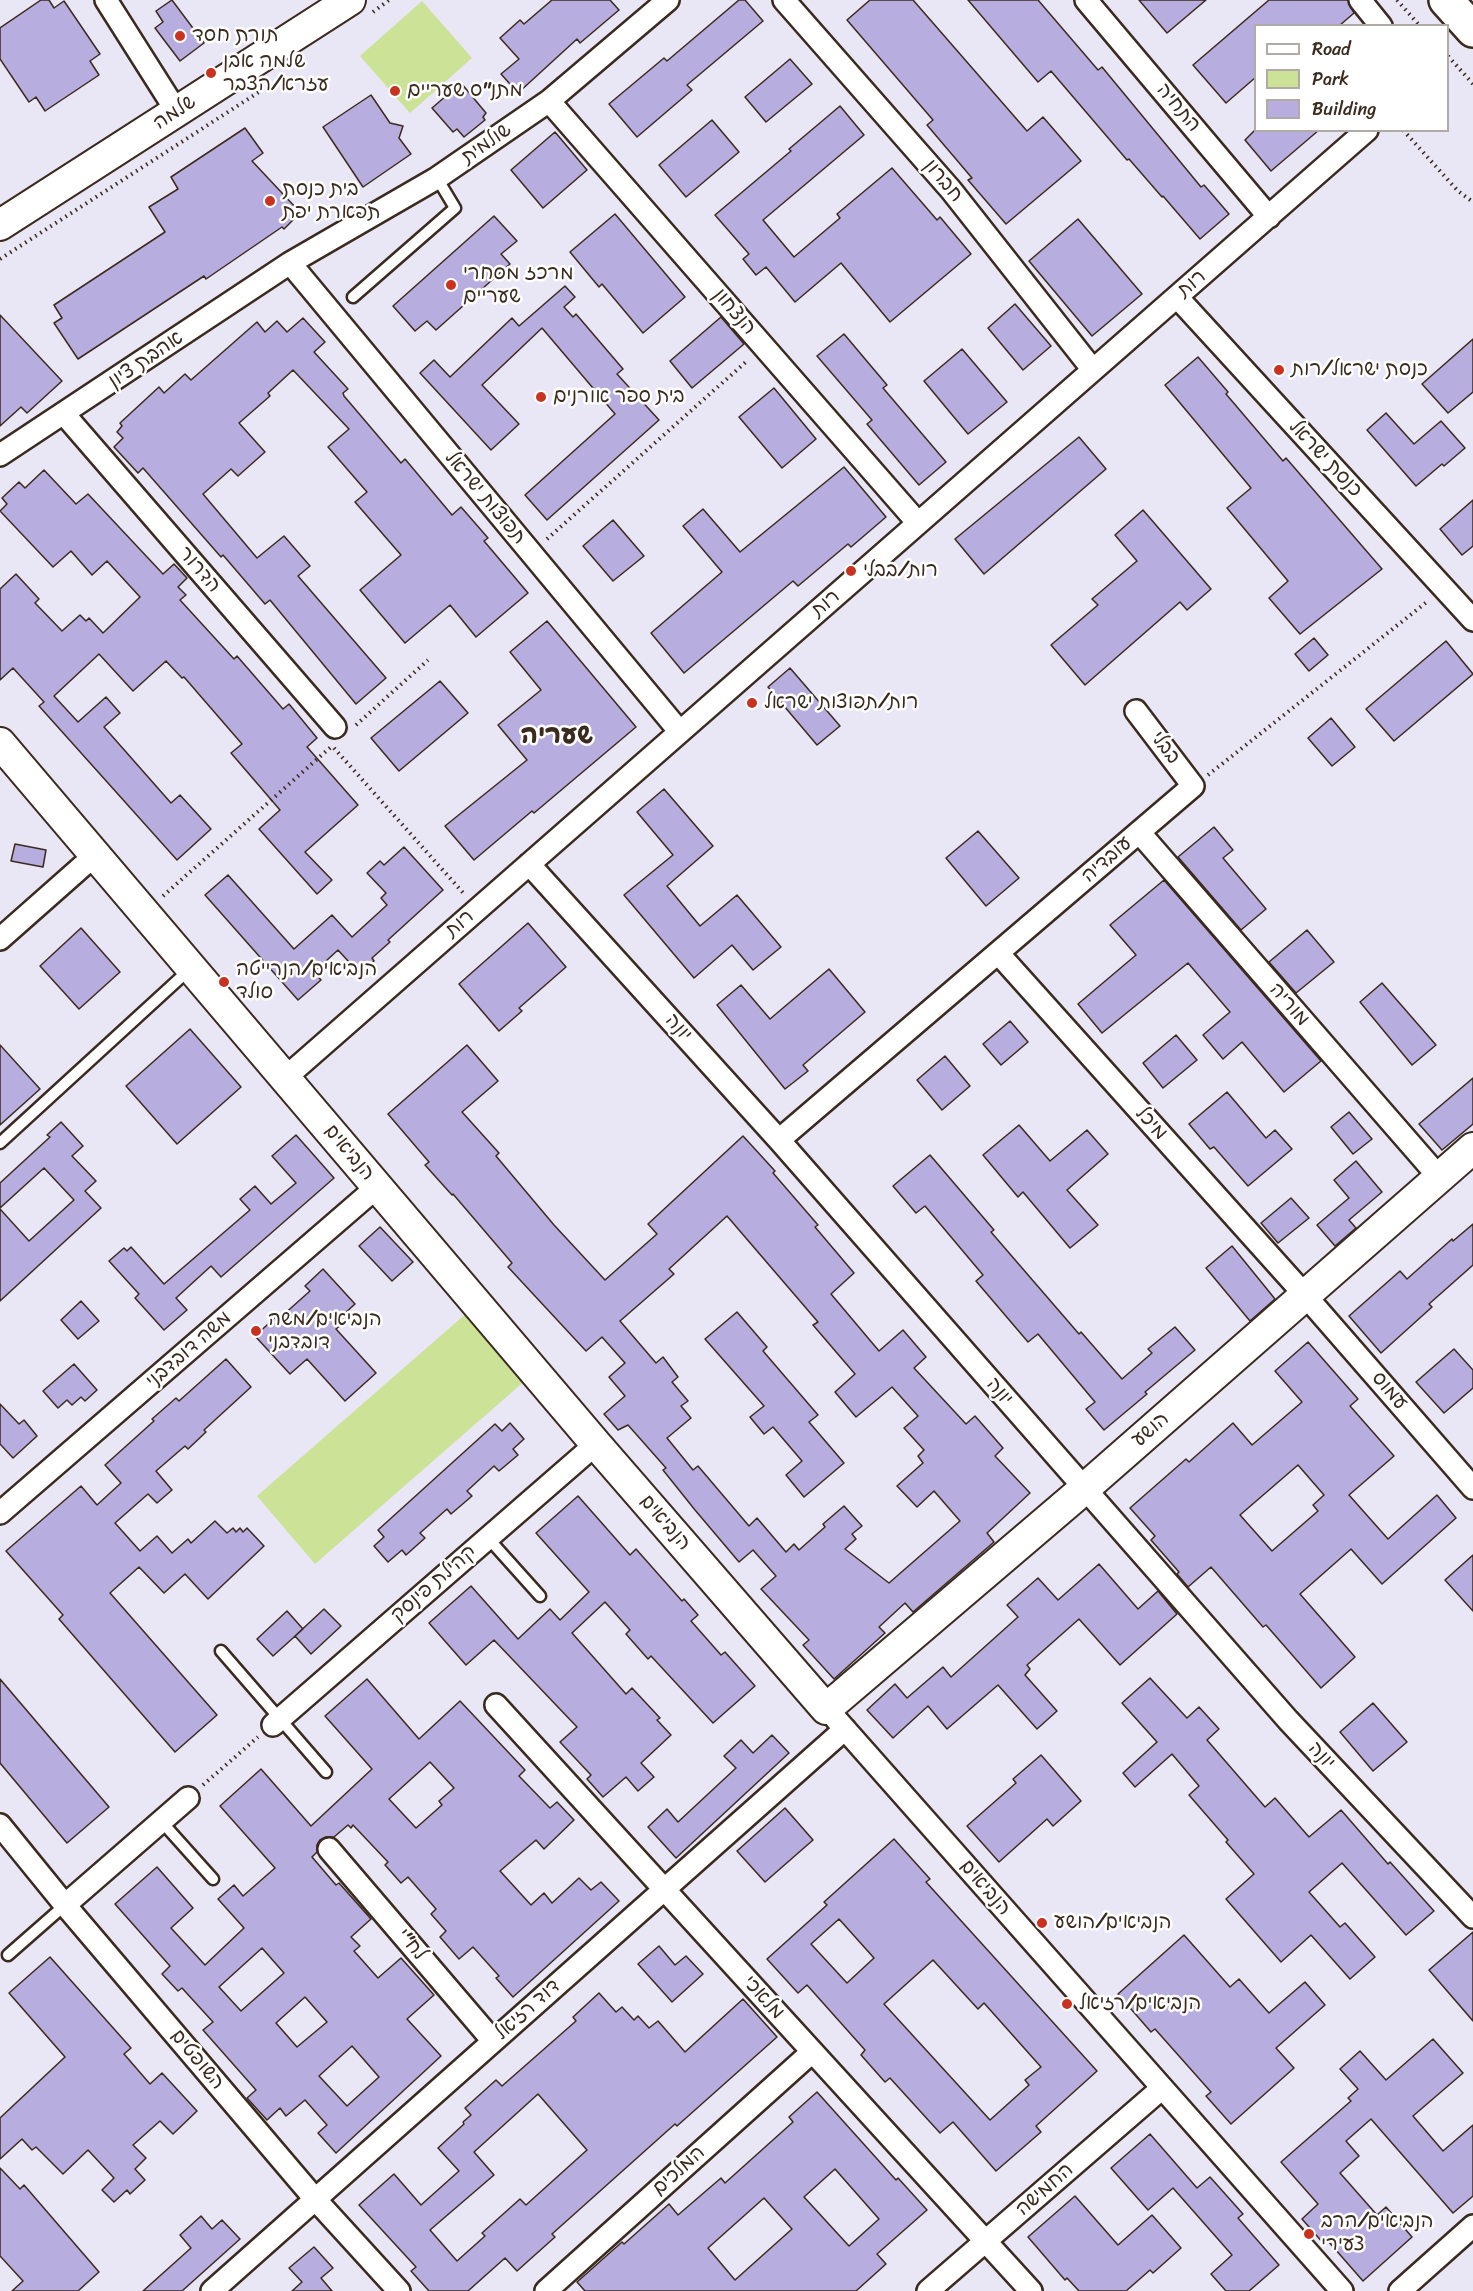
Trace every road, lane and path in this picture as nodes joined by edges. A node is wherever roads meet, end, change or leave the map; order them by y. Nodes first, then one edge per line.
1 (106, 0) edge
2 (350, 0) edge
3 (668, 0) edge
4 (784, 0) edge
5 (1086, 0) edge
6 (1360, 0) edge
7 (1397, 0) edge
8 (1446, 0) edge
9 (1379, 24) edge
10 (1418, 24) edge
11 (1473, 30) edge
12 (1449, 60) edge
13 (1473, 84) edge
14 (549, 101) junction
15 (177, 112) junction
16 (1365, 132) edge
17 (1405, 132) edge
18 (437, 178) junction
19 (1473, 202) edge
20 (1269, 217) junction
21 (0, 225) edge
22 (290, 263) junction
23 (353, 297) dead end
24 (1177, 297) junction
25 (764, 346) junction
26 (1093, 370) junction
27 (64, 414) junction
28 (0, 455) edge
29 (918, 523) junction
30 (531, 554) junction
31 (1443, 588) junction
32 (1473, 620) edge
33 (428, 660) dead end
34 (1136, 711) dead end
35 (680, 732) junction
36 (339, 735) junction
37 (0, 743) edge
38 (1193, 786) junction
39 (1139, 832) junction
40 (95, 855) junction
41 (530, 864) junction
42 (477, 909) junction
43 (144, 912) junction
44 (0, 939) edge
45 (998, 953) junction
46 (191, 968) junction
47 (285, 1078) junction
48 (779, 1140) junction
49 (0, 1143) edge
50 (1473, 1148) edge
51 (1439, 1177) junction
52 (377, 1187) junction
53 (1304, 1294) junction
54 (597, 1444) junction
55 (1473, 1488) edge
56 (1084, 1489) junction
57 (0, 1512) edge
58 (488, 1538) junction
59 (540, 1596) dead end
60 (221, 1651) dead end
61 (496, 1705) dead end
62 (836, 1719) junction
63 (276, 1722) junction
64 (326, 1773) dead end
65 (188, 1798) joint
66 (161, 1821) junction
67 (2, 1833) edge
68 (329, 1849) dead end
69 (213, 1879) dead end
70 (664, 1889) junction
71 (65, 1905) junction
72 (1473, 1917) edge
73 (8, 1955) dead end
74 (493, 2041) junction
75 (812, 2052) junction
76 (1161, 2089) junction
77 (315, 2199) junction
78 (1473, 2226) edge
79 (986, 2241) junction
80 (212, 2291) edge
81 (399, 2291) edge
82 (546, 2291) edge
83 (928, 2291) edge
84 (1031, 2291) edge
85 (1342, 2291) edge
86 (1400, 2291) edge

1 - 15 street
2 - 15 street, שלמה
3 - 14 street, שולמית
4 - 26 street, חברון
5 - 20 street, התחיה
6 - 9 street
7 - 10 path
8 - 11 highway
12 - 13 path
14 - 18 street, שולמית
14 - 25 street, הנצחון
15 - 21 street, שלמה
16 - 20 street, רות
17 - 19 path
18 - 22 street, שולמית
18 - 23 lane
20 - 24 street, רות
22 - 27 street, אהבת ציון
22 - 30 street, תפוצות ישראל
24 - 26 street, רות
24 - 31 street, כנסת ישראל
25 - 29 street, הנצחון
25 - 30 path
26 - 29 street, רות
27 - 28 street, אהבת ציון
27 - 36 street, הדרור
29 - 35 street, רות
30 - 35 street, תפוצות ישראל
31 - 32 street, כנסת ישראל
31 - 38 path
33 - 36 path
34 - 38 street, בבלי
35 - 41 street, רות
36 - 42 path
36 - 43 path
37 - 40 street, הנביאים
38 - 39 street, עובדיה
39 - 45 street, עובדיה
39 - 51 street, מוריה
40 - 43 street, הנביאים
40 - 44 street
41 - 42 street, רות
41 - 48 street, יונה
42 - 47 street, רות
43 - 46 street, הנביאים
45 - 48 street, עובדיה
45 - 53 street, מיכל
46 - 47 street, הנביאים
46 - 49 lane
47 - 52 street, הנביאים
48 - 56 street, יונה
50 - 51 street, הושע
51 - 53 street, הושע
52 - 54 street, הנביאים
52 - 57 street, משה דובדבני
53 - 55 street, עמוס
53 - 56 street, הושע
54 - 58 street, קהילת פינסק
54 - 62 street, הנביאים
56 - 62 street, הושע
56 - 72 street, יונה
58 - 59 lane
58 - 63 street, קהילת פינסק
60 - 63 lane
61 - 70 street, מלאכי
62 - 70 street, דוד רזיאל
62 - 76 street, הנביאים
63 - 64 lane
63 - 65 path
65 - 66 street
66 - 69 lane
66 - 71 street
67 - 71 street, השופטים
68 - 74 street, לח"י
70 - 74 street, דוד רזיאל
70 - 75 street, מלאכי
71 - 73 lane
71 - 77 street, השופטים
74 - 77 street, דוד רזיאל
75 - 79 street, מלאכי
75 - 82 street, המלכים
76 - 79 street, החמישה
76 - 85 street, הנביאים
77 - 80 street, דוד רזיאל
77 - 81 street, השופטים
78 - 86 street
79 - 83 street, החמישה
79 - 84 street, מלאכי

